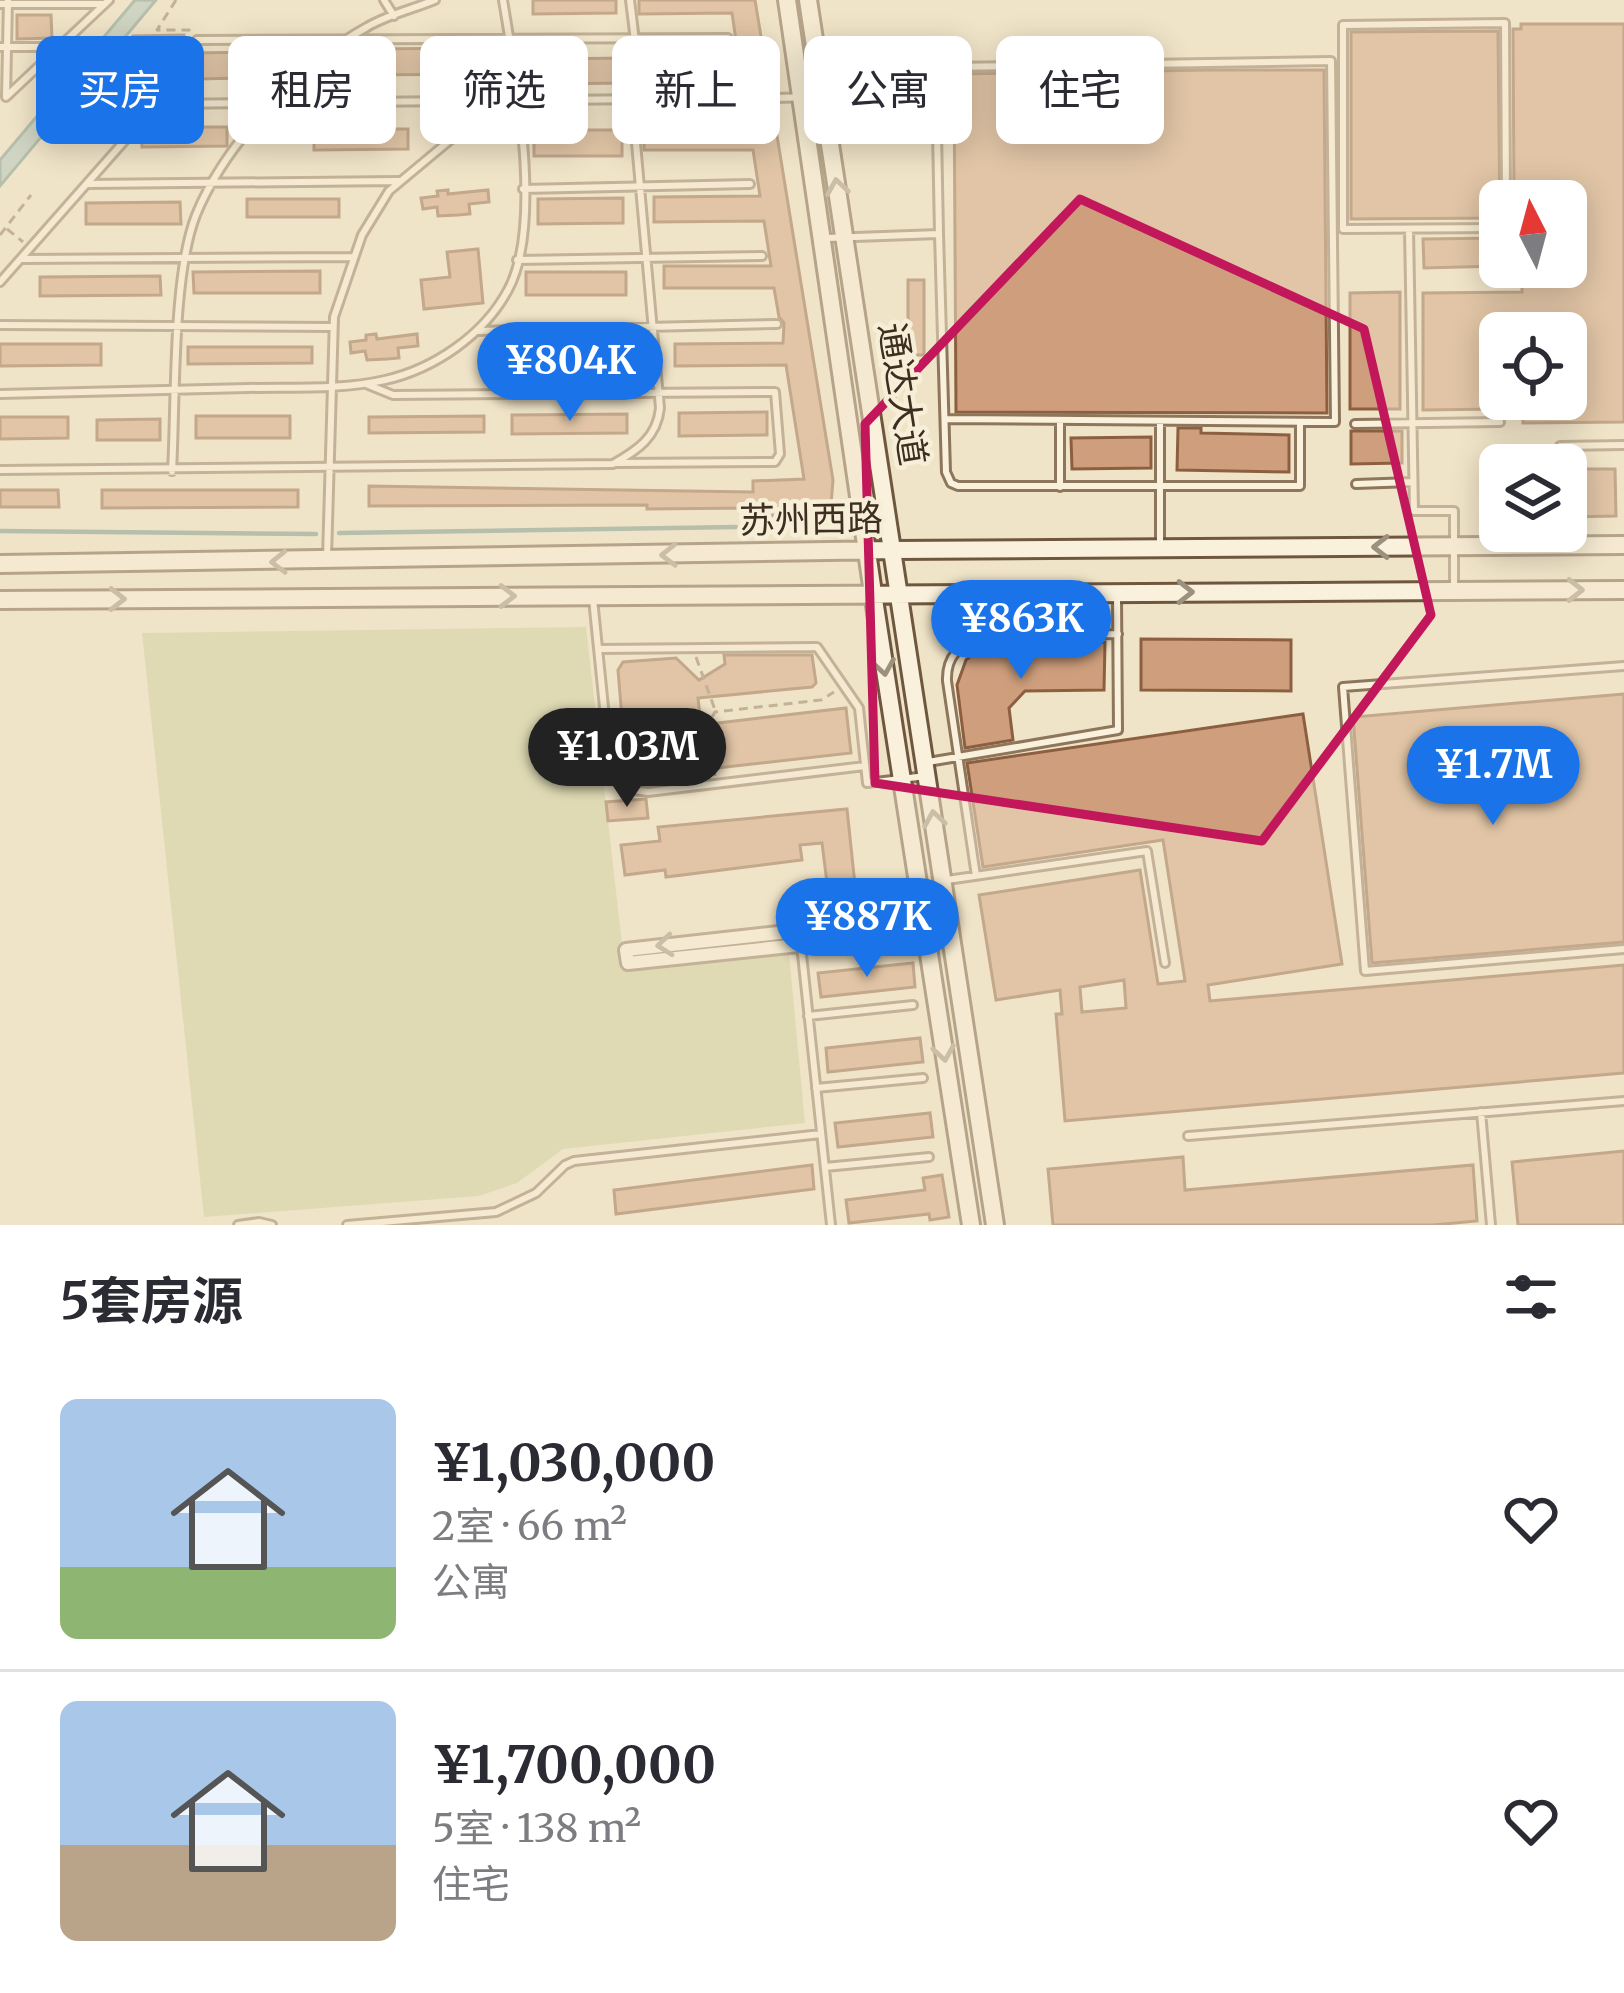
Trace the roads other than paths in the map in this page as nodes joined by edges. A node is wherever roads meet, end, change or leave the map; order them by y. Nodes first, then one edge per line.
1 (384, 0) edge
2 (435, 0) edge
3 (503, 0) edge
4 (630, 0) edge
5 (787, 0) edge
6 (808, 0) edge
7 (106, 2) edge
8 (5, 3) edge
9 (394, 16) junction
10 (72, 36) edge
11 (354, 36) edge
12 (509, 36) edge
13 (635, 36) edge
14 (814, 36) edge
15 (4, 47) edge
16 (36, 47) edge
17 (36, 70) edge
18 (780, 98) edge
19 (802, 98) junction
20 (122, 144) edge
21 (239, 144) edge
22 (445, 144) edge
23 (521, 144) edge
24 (636, 144) edge
25 (830, 144) edge
26 (1507, 180) edge
27 (401, 181) junction
28 (215, 183) junction
29 (86, 184) junction
30 (750, 184) dead end
31 (640, 187) junction
32 (523, 189) junction
33 (1479, 228) edge
34 (1409, 229) junction
35 (939, 234) junction
36 (823, 238) junction
37 (845, 238) junction
38 (762, 256) dead end
39 (354, 257) junction
40 (646, 257) junction
41 (187, 258) junction
42 (20, 259) junction
43 (517, 260) junction
44 (0, 282) edge
45 (777, 324) dead end
46 (0, 325) edge
47 (180, 326) junction
48 (333, 327) junction
49 (652, 327) junction
50 (477, 331) junction
51 (362, 382) junction
52 (332, 386) junction
53 (177, 389) junction
54 (658, 393) junction
55 (0, 394) edge
56 (945, 419) junction
57 (1060, 420) junction
58 (1160, 421) junction
59 (1300, 422) junction
60 (1500, 422) dead end
61 (1412, 423) junction
62 (1355, 424) dead end
63 (1624, 445) edge
64 (1587, 446) edge
65 (613, 464) junction
66 (329, 468) junction
67 (0, 470) edge
68 (172, 471) junction
69 (1413, 482) junction
70 (1356, 484) dead end
71 (1160, 486) junction
72 (1060, 487) junction
73 (1624, 545) edge
74 (1454, 547) junction
75 (1160, 548) junction
76 (894, 550) junction
77 (870, 551) junction
78 (327, 561) junction
79 (0, 564) edge
80 (1624, 590) edge
81 (1454, 591) junction
82 (1117, 592) junction
83 (873, 593) junction
84 (900, 593) junction
85 (593, 595) junction
86 (0, 600) edge
87 (1118, 634) junction
88 (598, 650) junction
89 (1624, 666) edge
90 (957, 757) junction
91 (865, 766) junction
92 (926, 769) junction
93 (902, 778) junction
94 (976, 876) junction
95 (943, 880) junction
96 (950, 922) junction
97 (924, 924) junction
98 (793, 941) junction
99 (743, 944) junction
100 (1624, 950) edge
101 (1165, 962) dead end
102 (913, 1005) dead end
103 (808, 1016) junction
104 (923, 1078) dead end
105 (816, 1088) junction
106 (1624, 1101) edge
107 (1481, 1112) junction
108 (821, 1134) junction
109 (1188, 1136) dead end
110 (929, 1157) dead end
111 (825, 1167) junction
112 (482, 1214) junction
113 (238, 1225) edge
114 (272, 1225) edge
115 (347, 1225) edge
116 (484, 1225) edge
117 (831, 1225) edge
118 (971, 1225) edge
119 (995, 1225) edge
120 (1491, 1225) edge

1 - 9 lane
2 - 9 lane
3 - 12 lane
4 - 13 lane
5 - 19 main road, 通达大道
6 - 14 main road, 通达大道
7 - 8 lane
7 - 10 lane
8 - 15 lane
9 - 11 lane
15 - 16 lane
15 - 17 lane
18 - 19 lane
19 - 36 main road, 通达大道
20 - 29 lane
21 - 28 lane
22 - 27 lane
23 - 32 lane
24 - 31 lane
37 -> 25 main road, 通达大道
26 - 34 lane
27 - 28 lane
27 - 39 lane
28 - 29 lane
28 - 41 lane
29 - 42 lane
30 - 31 lane
31 - 32 lane
31 - 40 lane
32 - 43 lane
33 - 34 lane
34 - 61 lane
35 - 37 lane
35 - 56 lane
35 - 59 lane
36 - 37 lane
36 - 77 main road, 通达大道
37 - 76 main road, 通达大道
38 - 40 lane
39 - 41 lane
39 - 48 lane
40 - 43 lane
40 - 49 lane
41 - 42 lane
41 - 47 lane
42 - 44 lane
43 - 50 lane
45 - 49 lane
46 - 47 lane
47 - 48 lane
47 - 53 lane
48 - 52 lane
49 - 50 lane
49 - 54 lane
50 - 51 lane
51 - 52 lane
51 - 54 lane
52 - 53 lane
52 - 66 lane
53 - 55 lane
53 - 68 lane
54 - 65 lane
54 - 65 lane
56 - 57 lane
56 - 72 lane
57 - 58 lane
57 - 72 lane
58 - 59 lane
58 - 71 lane
59 - 71 lane
60 - 61 lane
61 - 62 lane
61 - 69 lane
63 - 64 lane
65 - 66 lane
66 - 68 lane
66 - 78 lane
67 - 68 lane
69 - 70 lane
69 - 74 lane
71 - 72 lane
71 - 75 lane
73 - 74 main road, 苏州西路
74 -> 75 main road, 苏州西路
74 - 81 lane
75 - 76 main road, 苏州西路
76 - 77 main road, 苏州西路
76 - 84 main road, 通达大道
77 -> 78 main road, 苏州西路
77 - 83 main road, 通达大道
78 -> 79 main road, 苏州西路
81 -> 80 main road, 苏州西路
82 -> 81 main road, 苏州西路
82 - 84 main road, 苏州西路
82 - 87 lane
83 - 84 main road, 苏州西路
83 - 85 main road, 苏州西路
83 -> 93 main road, 通达大道
84 - 92 main road, 通达大道
86 -> 85 main road, 苏州西路
85 - 88 lane
87 - 90 lane
87 - 90 lane
88 - 91 lane
88 - 91 lane
89 - 100 lane
90 - 92 lane
90 - 94 lane
91 - 93 lane
92 - 93 lane
95 -> 92 main road, 通达大道
93 - 97 main road, 通达大道
94 - 95 lane
94 - 101 lane
95 - 96 main road, 通达大道
96 - 97 street
96 - 119 main road, 通达大道
97 - 98 street
97 -> 118 main road, 通达大道
98 - 99 street
98 - 103 lane
99 -> 99 street
102 - 103 lane
103 - 105 lane
104 - 105 lane
105 - 108 lane
106 - 107 lane
107 - 109 lane
107 - 120 lane
108 - 111 lane
108 - 112 lane
110 - 111 lane
111 - 117 lane
112 - 115 lane
112 - 116 lane
113 - 114 lane

